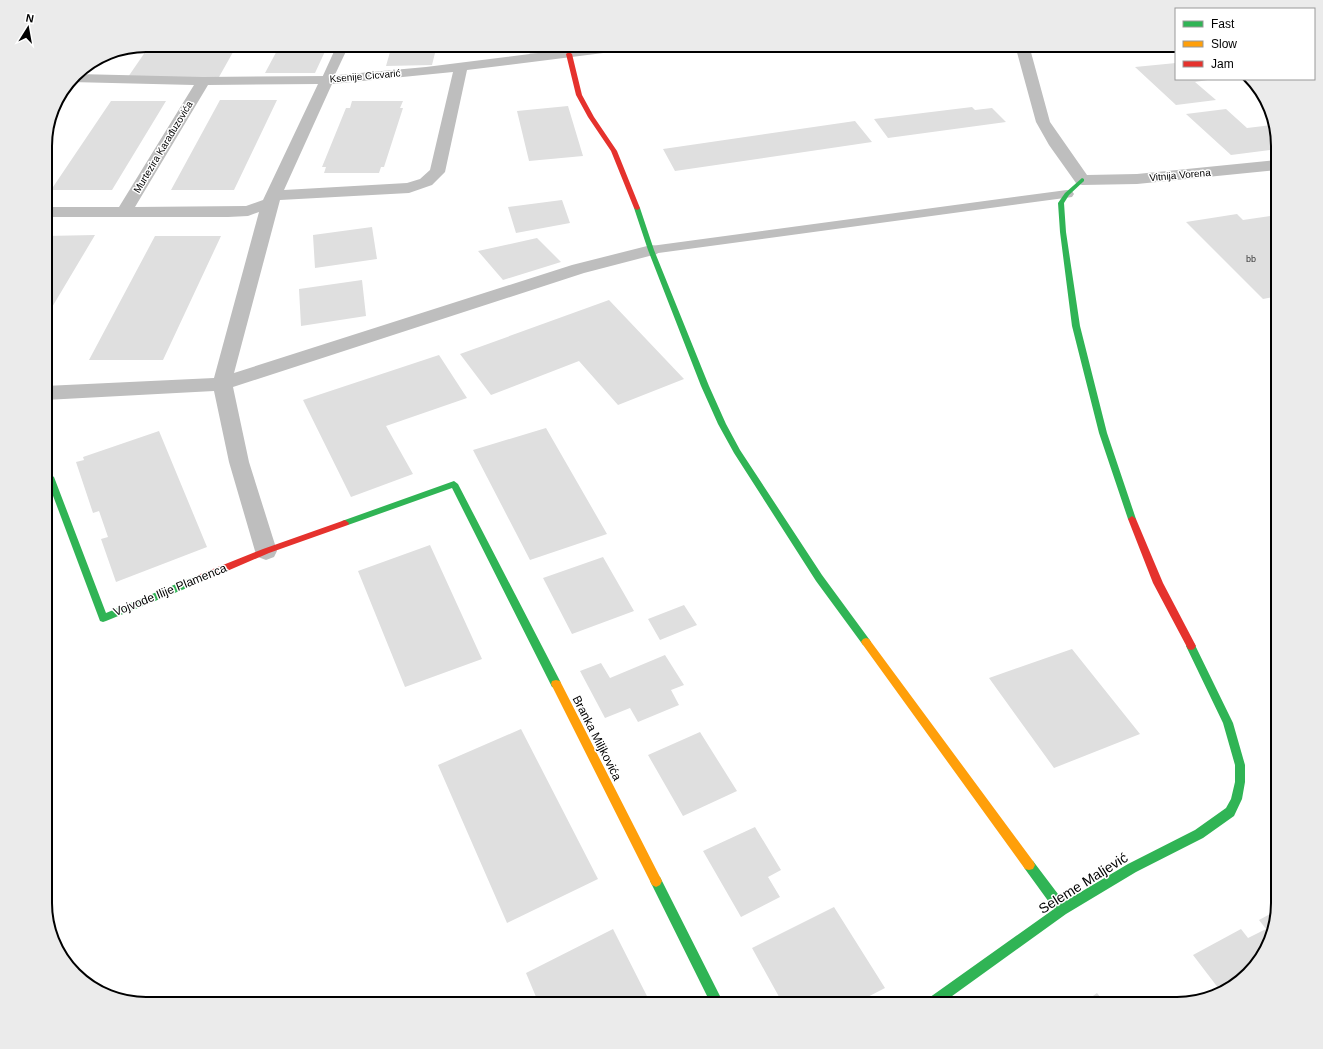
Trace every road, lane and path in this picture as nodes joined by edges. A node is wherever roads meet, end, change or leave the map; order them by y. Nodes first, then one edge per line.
1 (340, 52) edge
2 (575, 52) edge
3 (1024, 52) edge
4 (569, 54) junction
5 (461, 67) junction
6 (81, 79) edge
7 (327, 80) junction
8 (203, 81) junction
9 (1271, 166) edge
10 (1082, 180) junction
11 (1067, 194) junction
12 (272, 199) junction
13 (52, 212) edge
14 (124, 212) junction
15 (651, 250) junction
16 (222, 384) junction
17 (52, 393) edge
18 (52, 482) edge
19 (454, 484) joint
20 (266, 551) junction
21 (1062, 910) junction
22 (714, 997) edge
23 (940, 997) edge

1 - 7 lane
2 - 4 street, Ksenije Cicvarić
3 - 10 street
4 - 5 street, Ksenije Cicvarić
4 - 15 street
5 - 7 street, Ksenije Cicvarić
5 - 12 street
6 - 8 street, Ksenije Cicvarić
7 - 8 street, Ksenije Cicvarić
7 - 12 street
8 - 14 street, Murtezira Karađuzovića
9 - 10 street, Vitnija Vorena
10 - 11 street
11 - 15 lane
11 - 21 street, Seleme Maljević
12 - 14 street
12 - 16 street
13 - 14 street
15 - 16 street
15 - 21 street
16 - 17 street
16 - 20 street
18 - 20 street, Vojvode Ilije Plamenca
19 - 20 street, Vojvode Ilije Plamenca
19 - 22 street, Branka Miljkovića
21 - 23 street, Seleme Maljević

